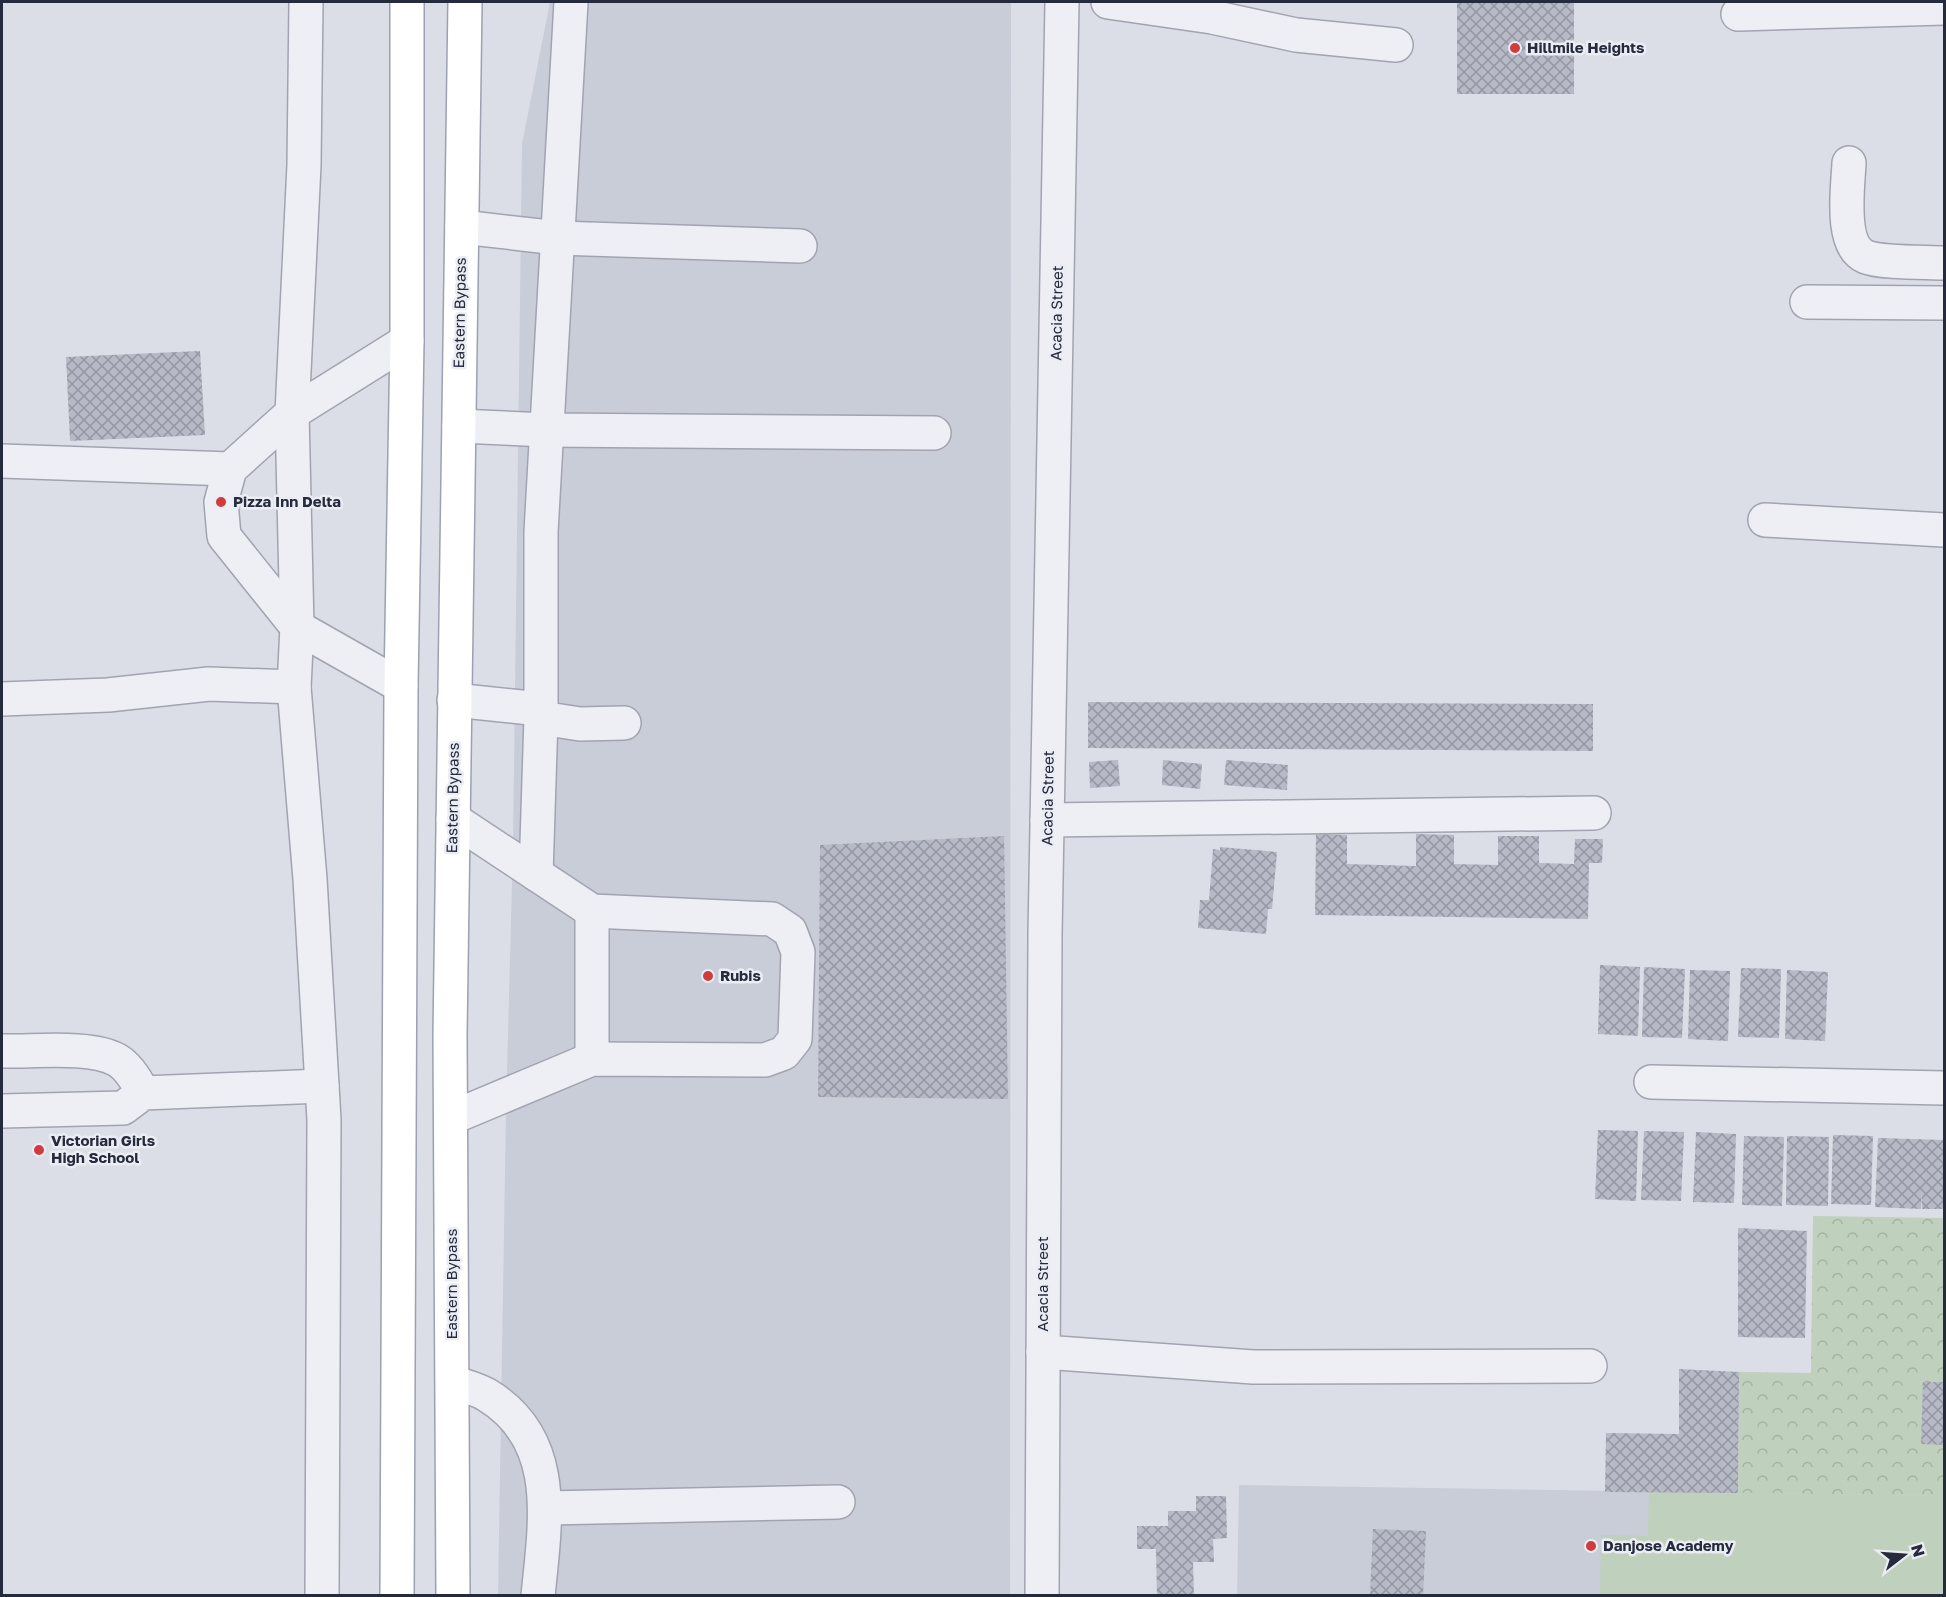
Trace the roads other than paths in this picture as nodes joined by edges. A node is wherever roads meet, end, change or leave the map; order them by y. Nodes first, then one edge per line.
1 (306, 2) edge
2 (406, 2) edge
3 (465, 2) edge
4 (571, 2) edge
5 (1062, 2) edge
6 (1108, 2) edge
7 (1944, 8) edge
8 (1738, 14) dead end
9 (1396, 45) dead end
10 (1849, 163) dead end
11 (462, 227) junction
12 (558, 238) junction
13 (800, 246) dead end
14 (1944, 263) edge
15 (1807, 302) dead end
16 (1944, 303) edge
17 (407, 340) junction
18 (292, 413) junction
19 (459, 426) junction
20 (548, 430) junction
21 (934, 434) dead end
22 (2, 461) edge
23 (230, 469) junction
24 (1765, 520) dead end
25 (1944, 530) edge
26 (297, 627) junction
27 (401, 686) junction
28 (294, 687) junction
29 (2, 699) edge
30 (454, 700) junction
31 (541, 714) junction
32 (624, 723) dead end
33 (1594, 813) dead end
34 (453, 819) junction
35 (1047, 820) junction
36 (536, 874) junction
37 (591, 911) junction
38 (2, 1051) edge
39 (591, 1059) junction
40 (1651, 1082) dead end
41 (321, 1086) junction
42 (1944, 1088) edge
43 (143, 1093) junction
44 (2, 1111) edge
45 (451, 1118) junction
46 (1043, 1352) junction
47 (1590, 1366) dead end
48 (453, 1382) junction
49 (838, 1502) dead end
50 (547, 1508) junction
51 (322, 1596) edge
52 (397, 1596) edge
53 (453, 1596) edge
54 (538, 1596) edge
55 (1042, 1596) edge

1 - 18 street
2 - 17 main road
3 - 11 main road, Eastern Bypass
4 - 12 street
5 - 35 street, Acacia Street
6 - 9 street
7 - 8 street
10 - 14 street
11 - 12 street
11 - 19 main road, Eastern Bypass
12 - 13 street
12 - 20 street
15 - 16 street
17 - 18 street
17 - 27 main road
18 - 23 street
18 - 26 street
19 - 20 street
19 - 30 main road, Eastern Bypass
20 - 21 street
20 - 31 street
22 - 23 street
23 - 26 street
24 - 25 street
26 - 27 street
26 - 28 street
27 - 52 main road
28 - 29 street
28 - 41 street
30 - 31 street
30 - 34 main road, Eastern Bypass
31 - 32 street
31 - 36 street
33 - 35 street
34 - 36 street
34 - 45 main road, Eastern Bypass
35 - 46 street, Acacia Street
36 - 37 street
37 - 39 street
37 - 39 street
38 - 43 street
39 - 45 street
40 - 42 street
41 - 43 street
41 - 51 street
43 - 44 street
45 - 48 main road, Eastern Bypass
46 - 47 street
46 - 55 street, Acacia Street
48 - 50 street
48 - 53 main road, Eastern Bypass
49 - 50 street
50 - 54 street

